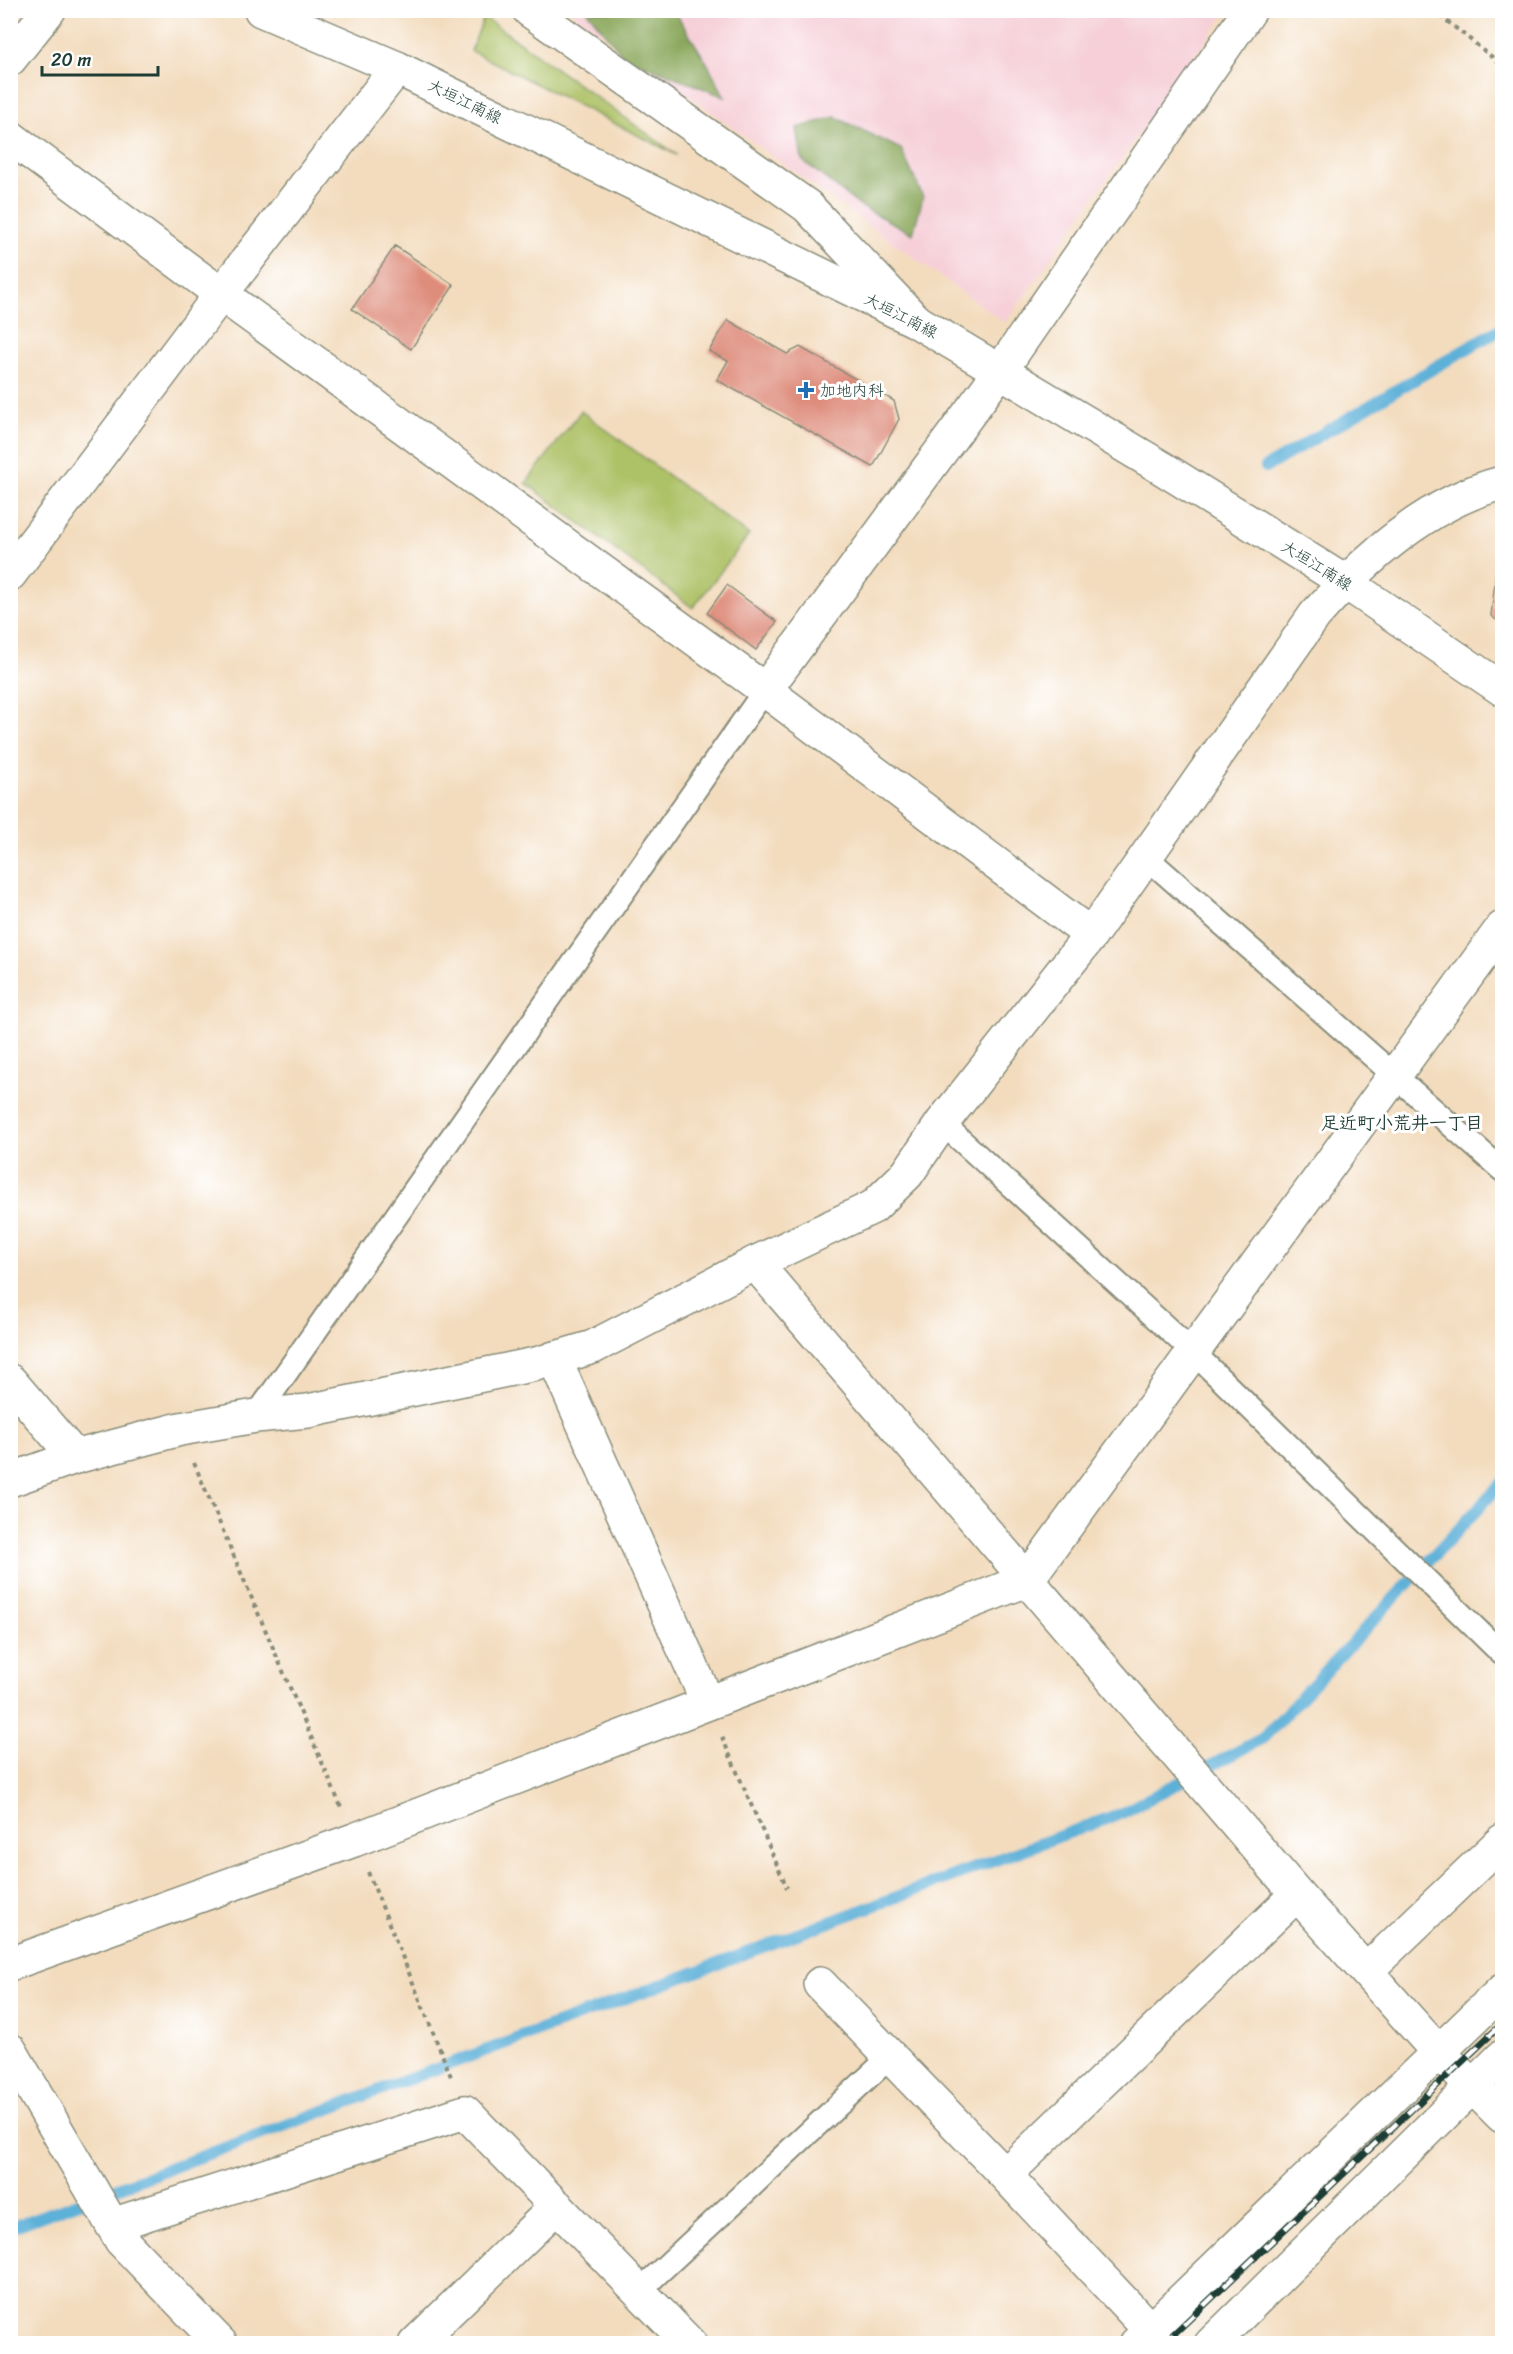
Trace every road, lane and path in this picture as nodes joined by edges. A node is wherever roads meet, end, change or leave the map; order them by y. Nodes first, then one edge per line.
1 (49, 10) edge
2 (261, 10) edge
3 (530, 10) edge
4 (1250, 10) edge
5 (1432, 10) edge
6 (10, 59) edge
7 (1503, 65) edge
8 (397, 68) junction
9 (10, 136) edge
10 (221, 294) junction
11 (916, 321) junction
12 (1001, 370) junction
13 (1503, 483) edge
14 (10, 574) edge
15 (1345, 582) junction
16 (1503, 689) edge
17 (765, 690) junction
18 (1145, 856) junction
19 (1503, 928) edge
20 (1091, 935) junction
21 (1394, 1076) junction
22 (942, 1123) junction
23 (1503, 1170) edge
24 (755, 1263) junction
25 (1192, 1351) junction
26 (554, 1358) junction
27 (10, 1381) edge
28 (256, 1416) junction
29 (180, 1429) junction
30 (75, 1457) junction
31 (10, 1480) edge
32 (1027, 1580) junction
33 (1503, 1653) edge
34 (708, 1703) junction
35 (354, 1839) junction
36 (1503, 1841) edge
37 (787, 1888) dead end
38 (1297, 1894) junction
39 (10, 1964) edge
40 (1366, 1971) junction
41 (820, 1984) dead end
42 (1503, 1990) edge
43 (10, 2050) edge
44 (1438, 2052) junction
45 (891, 2056) junction
46 (1503, 2057) edge
47 (1472, 2085) junction
48 (465, 2112) junction
49 (1503, 2116) edge
50 (1005, 2175) junction
51 (557, 2206) junction
52 (112, 2225) junction
53 (639, 2291) junction
54 (1143, 2336) edge
55 (221, 2343) edge
56 (415, 2343) edge
57 (690, 2343) edge
58 (1211, 2343) edge

1 - 6 street
2 - 8 street, 大垣江南線
3 - 11 street
4 - 12 street
5 - 7 path
8 - 10 street
8 - 11 street, 大垣江南線
9 - 10 street
10 - 14 street
10 - 17 street
11 - 12 street, 大垣江南線
12 - 15 street, 大垣江南線
12 - 17 street
13 - 15 street
15 - 16 street, 大垣江南線
15 - 18 street
17 - 20 street
17 - 28 lane
18 - 20 street
18 - 21 lane
19 - 21 street
20 - 22 street
21 - 23 lane
21 - 25 street
22 - 24 street
22 - 25 lane
24 - 26 street
24 - 32 street
25 - 32 street
25 - 33 lane
26 - 28 street
26 - 34 street
27 - 30 street
28 - 29 street
29 - 30 street
29 - 35 path
30 - 31 street
32 - 34 street
32 - 38 street
34 - 35 street
34 - 37 path
35 - 39 street
35 - 48 path
36 - 40 street
38 - 40 street
38 - 50 street
40 - 44 street
41 - 45 street
42 - 44 street
43 - 52 street
44 - 47 street
44 - 54 street
45 - 50 street
45 - 53 lane
46 - 47 street
47 - 49 street
47 - 58 street
48 - 51 street
48 - 52 street
50 - 54 street
51 - 53 street
51 - 56 street
52 - 55 street
53 - 57 street

